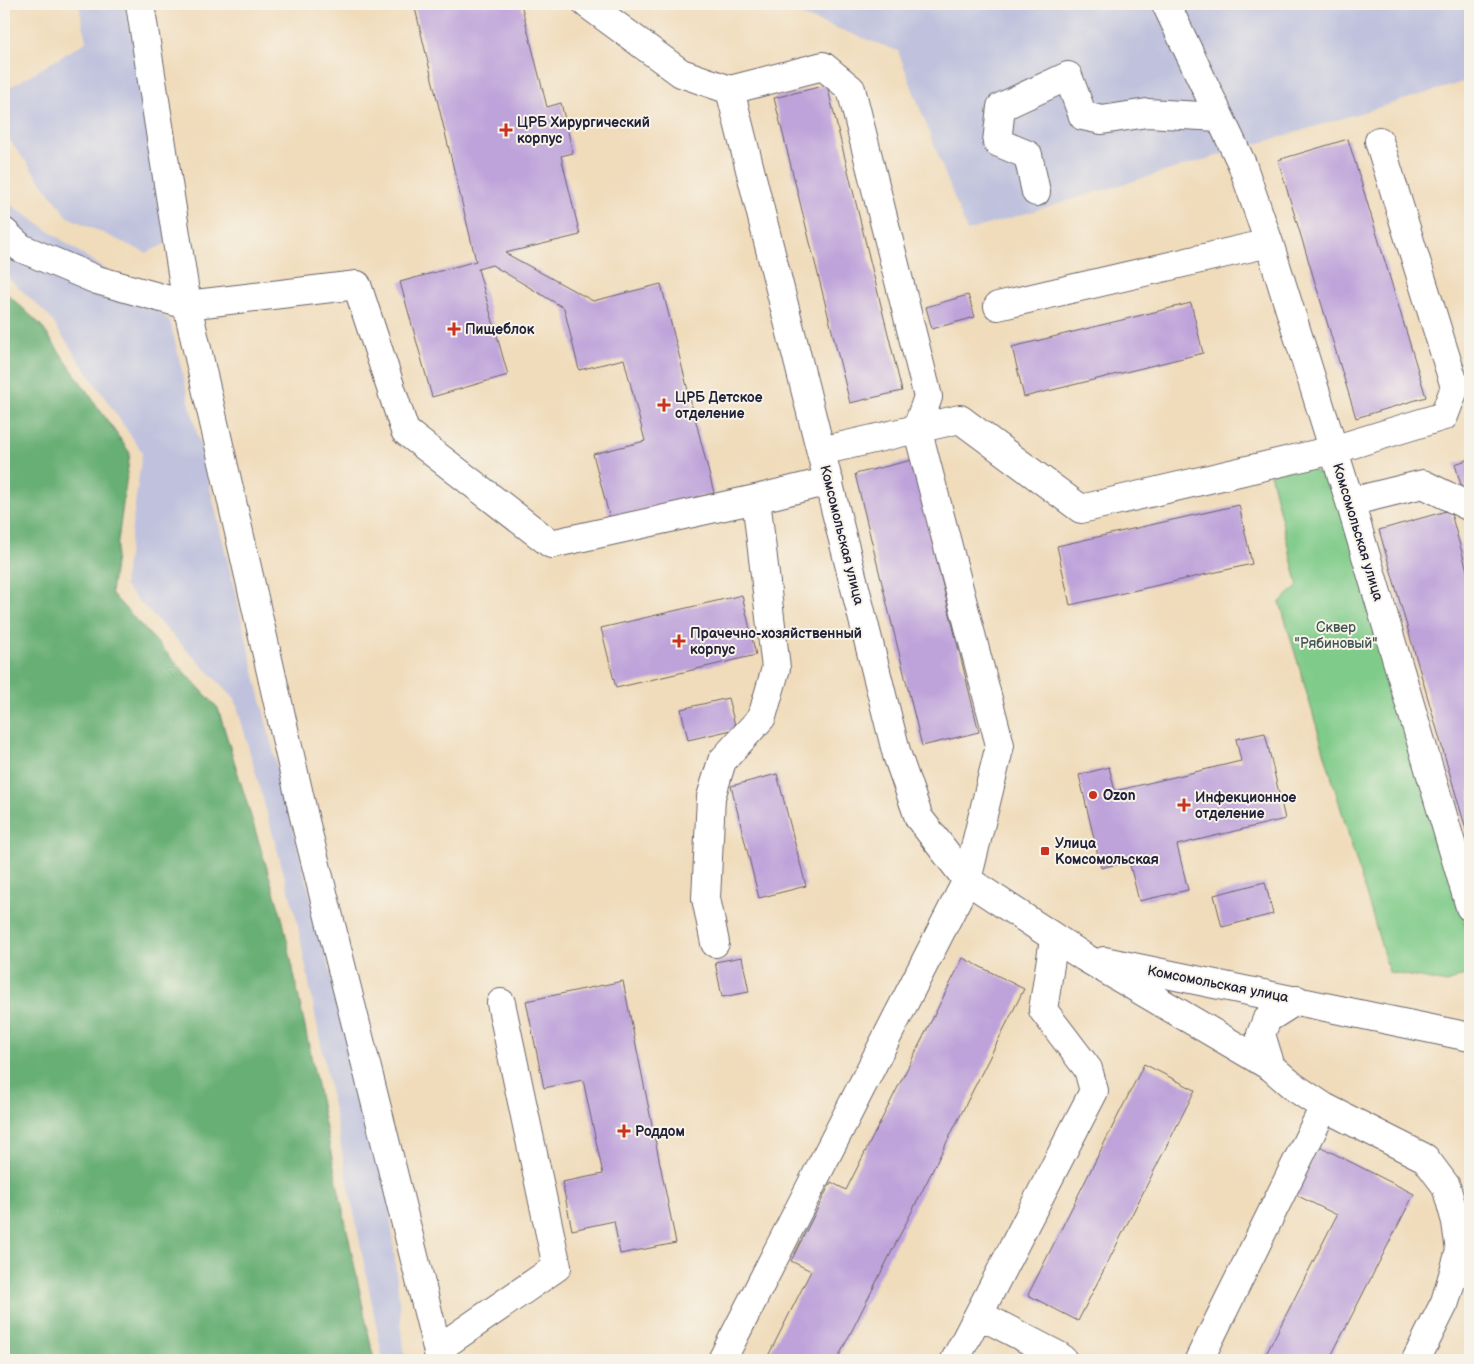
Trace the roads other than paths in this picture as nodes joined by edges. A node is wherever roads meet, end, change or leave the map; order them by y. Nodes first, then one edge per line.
1 (140, 4) edge
2 (587, 4) edge
3 (1166, 4) edge
4 (730, 90) junction
5 (1219, 116) junction
6 (1380, 141) dead end
7 (1036, 192) dead end
8 (4, 232) edge
9 (1270, 243) junction
10 (187, 305) junction
11 (998, 306) dead end
12 (917, 428) junction
13 (1333, 450) junction
14 (821, 451) junction
15 (829, 481) junction
16 (756, 499) junction
17 (1350, 502) junction
18 (1470, 507) edge
19 (967, 880) junction
20 (1470, 908) edge
21 (1054, 939) junction
22 (715, 942) dead end
23 (1084, 957) junction
24 (1297, 1000) junction
25 (500, 1003) dead end
26 (1470, 1037) edge
27 (1271, 1067) junction
28 (1324, 1107) junction
29 (980, 1315) junction
30 (439, 1355) edge
31 (722, 1360) edge
32 (955, 1360) edge
33 (1063, 1360) edge
34 (1198, 1360) edge
35 (1416, 1360) edge

1 - 10 street
2 - 4 street
3 - 5 street, Комсомольская улица
4 - 12 street
4 - 14 street, Комсомольская улица
5 - 7 street
5 - 9 street, Комсомольская улица
6 - 13 street
8 - 10 street
9 - 11 street
9 - 13 street, Комсомольская улица
10 - 16 street
10 - 30 street
12 - 13 street
12 - 14 street
12 - 19 street
13 - 17 street, Комсомольская улица
14 - 15 street, Комсомольская улица
15 - 16 street
15 - 19 street, Комсомольская улица
16 - 22 street
17 - 18 street
17 - 20 street, Комсомольская улица
19 - 21 street, Комсомольская улица
19 - 31 street
21 - 23 street, Комсомольская улица
21 - 29 street
23 - 24 street, Комсомольская улица
23 - 27 street, Комсомольская улица
24 - 26 street
24 - 27 street, Комсомольская улица
25 - 30 street
27 - 28 street, Комсомольская улица
28 - 34 street
28 - 35 street, Комсомольская улица
29 - 32 street
29 - 33 street

